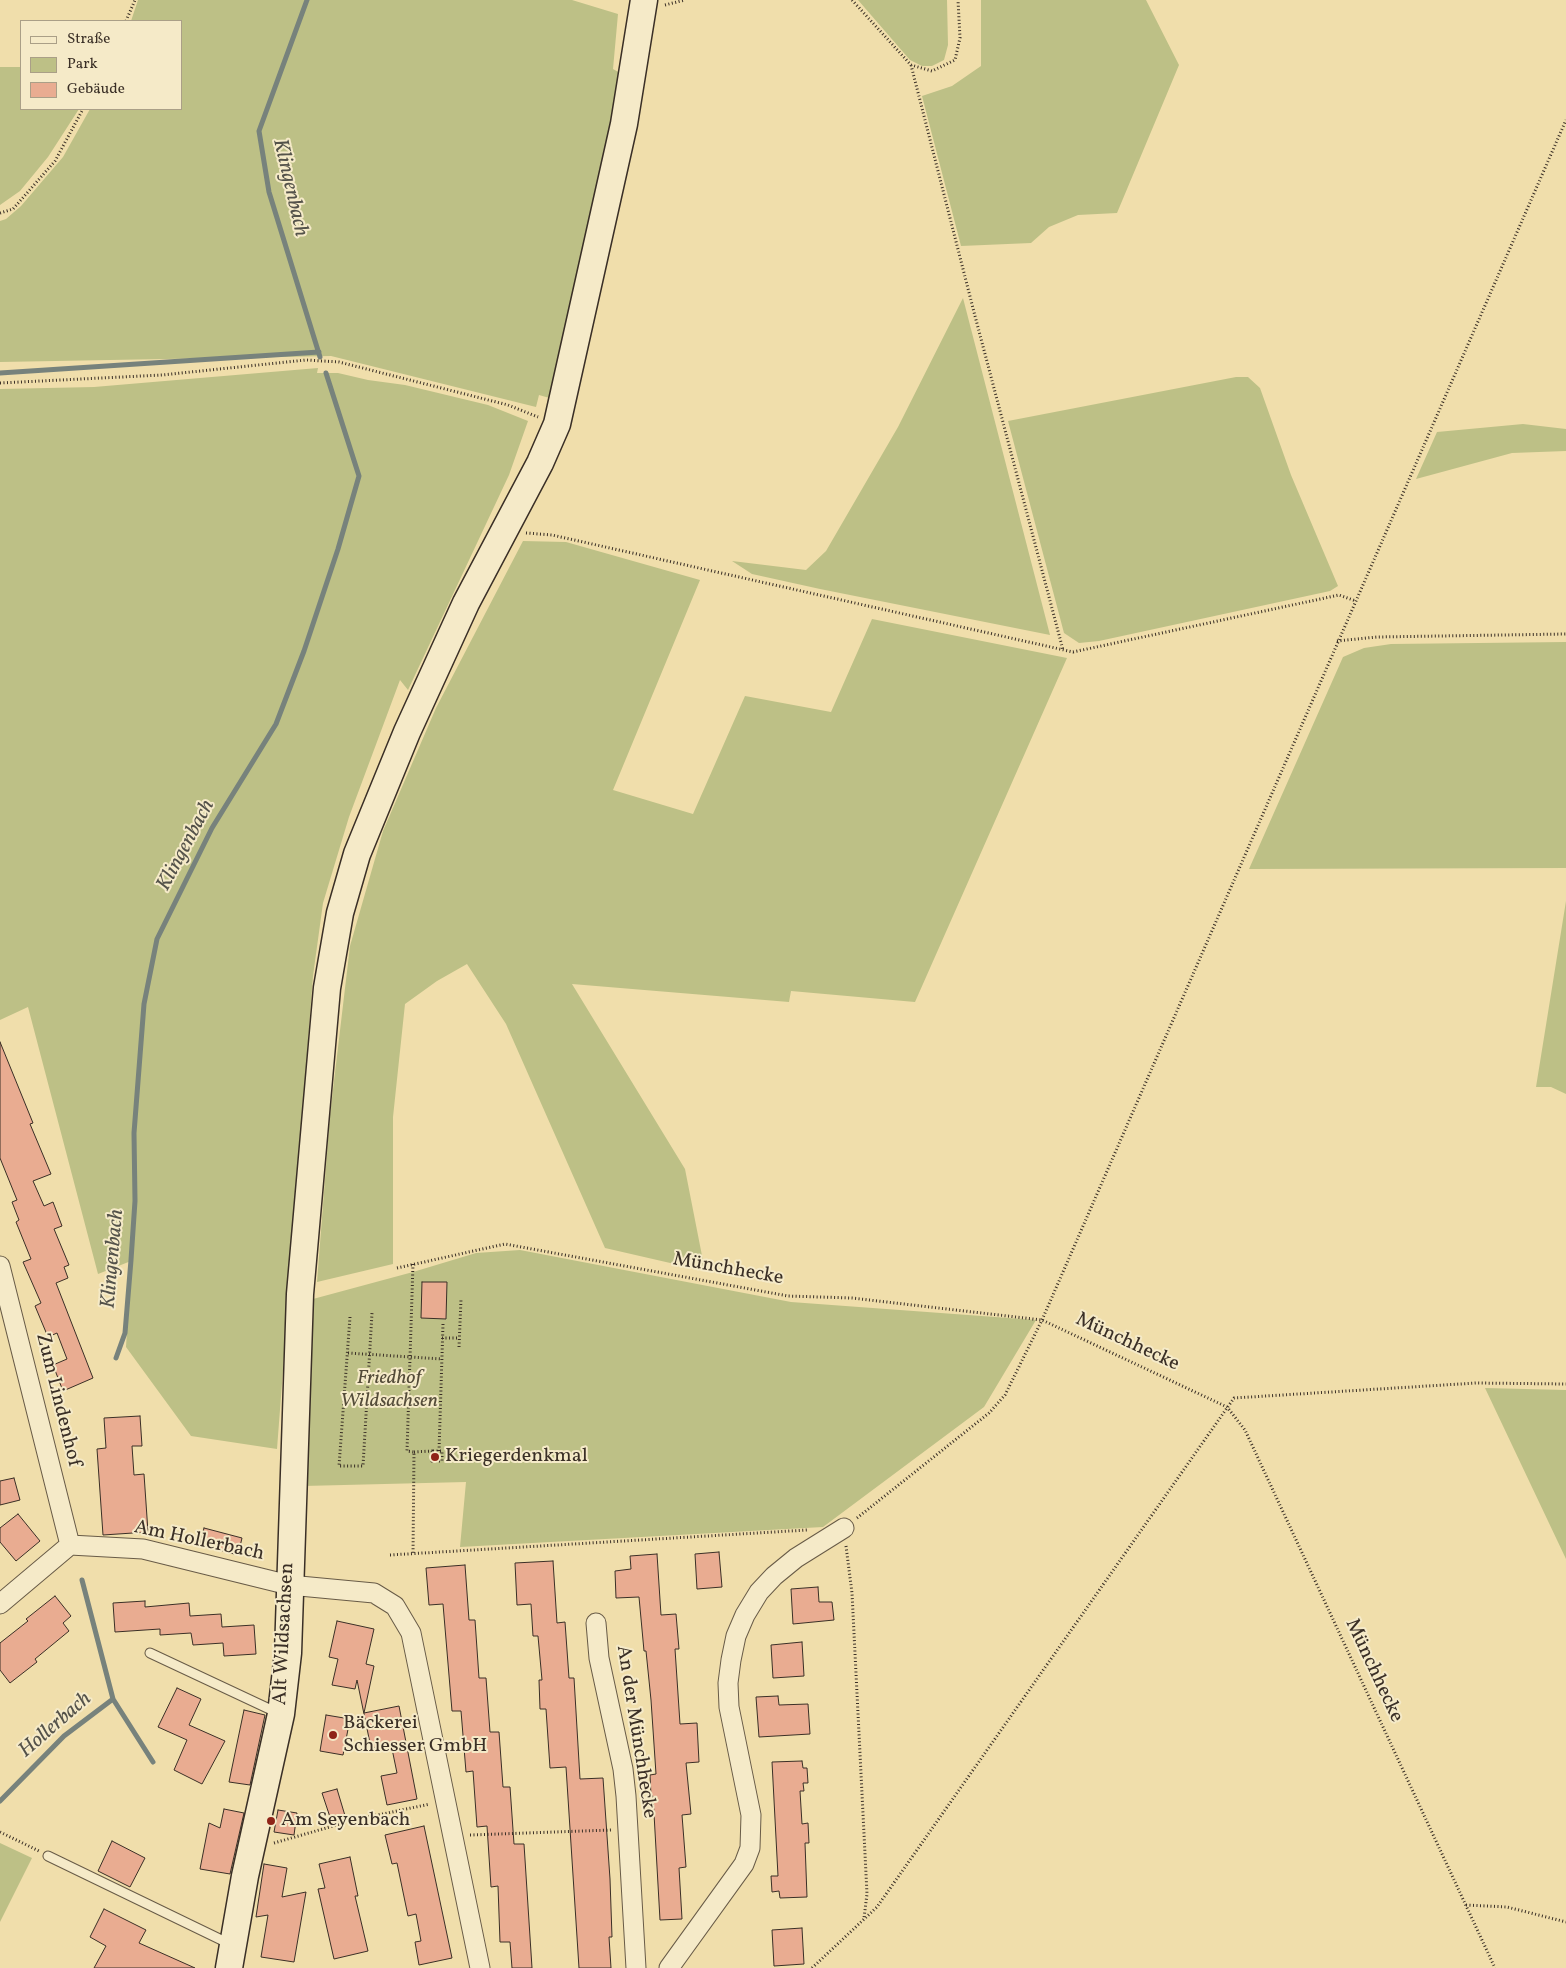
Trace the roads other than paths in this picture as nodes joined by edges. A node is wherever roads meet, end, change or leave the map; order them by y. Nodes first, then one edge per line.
1 (644, 0) edge
2 (0, 1266) edge
3 (844, 1528) road end
4 (70, 1545) junction
5 (289, 1585) junction
6 (0, 1604) edge
7 (596, 1623) dead end
8 (150, 1653) dead end
9 (281, 1714) junction
10 (48, 1856) road end
11 (230, 1957) edge
12 (480, 1968) edge
13 (636, 1968) edge
14 (669, 1968) edge

1 - 5 main road, Alt Wildsachsen
2 - 4 street, Zum Lindenhof
3 - 14 street
4 - 5 street, Am Hollerbach
4 - 6 street
5 - 9 main road, Alt Wildsachsen
5 - 12 street
7 - 13 street, An der Münchhecke
8 - 9 lane
9 - 11 main road, Alt Wildsachsen
10 - 11 lane

